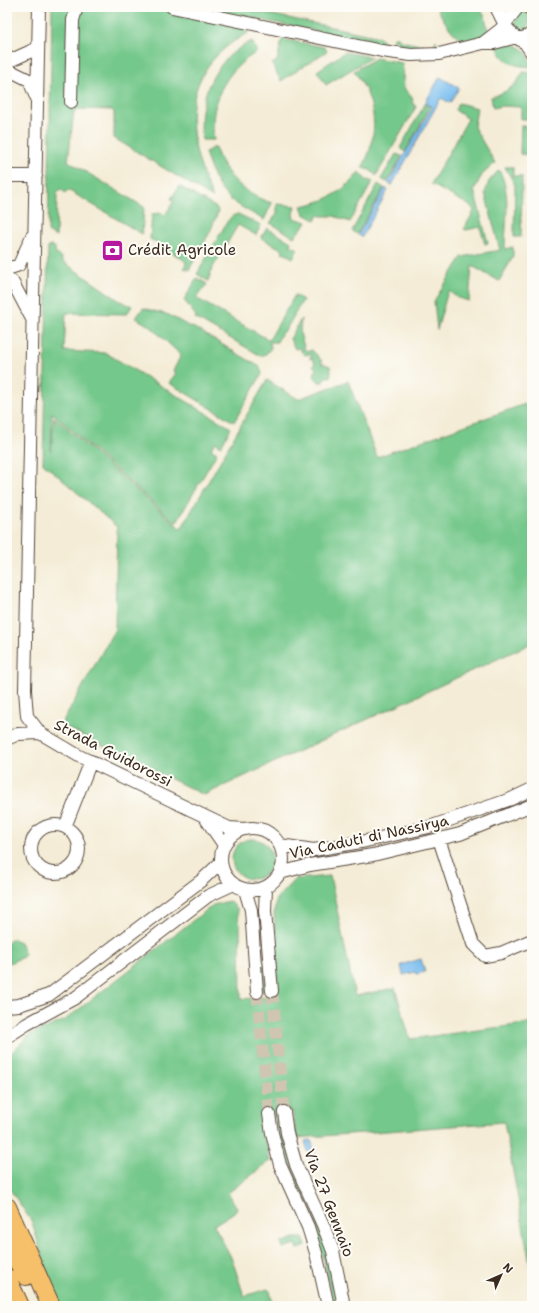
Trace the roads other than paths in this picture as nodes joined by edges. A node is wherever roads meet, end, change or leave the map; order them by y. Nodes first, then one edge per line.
1 (39, 7) edge
2 (78, 7) edge
3 (172, 7) edge
4 (530, 7) edge
5 (532, 12) edge
6 (515, 25) edge
7 (491, 40) junction
8 (38, 48) junction
9 (532, 54) edge
10 (7, 62) edge
11 (7, 70) edge
12 (38, 100) junction
13 (71, 102) dead end
14 (7, 176) edge
15 (36, 176) junction
16 (35, 231) junction
17 (7, 269) edge
18 (7, 280) edge
19 (33, 320) junction
20 (40, 733) junction
21 (7, 739) edge
22 (91, 761) junction
23 (532, 789) edge
24 (532, 805) edge
25 (203, 815) junction
26 (65, 827) dead end
27 (245, 828) junction
28 (439, 839) junction
29 (224, 845) junction
30 (280, 845) junction
31 (221, 862) junction
32 (280, 873) junction
33 (234, 884) junction
34 (266, 887) junction
35 (246, 890) junction
36 (532, 940) edge
37 (272, 991) tunnel mouth
38 (257, 992) tunnel mouth
39 (7, 1006) edge
40 (7, 1037) edge
41 (284, 1112) tunnel mouth
42 (269, 1114) tunnel mouth
43 (7, 1207) edge
44 (7, 1242) edge
45 (7, 1278) edge
46 (20, 1306) edge
47 (40, 1306) edge
48 (50, 1306) edge
49 (328, 1306) edge
50 (344, 1306) edge

1 - 8 street, Strada Guidorossi
2 - 13 street
3 - 7 street
4 - 5 street
6 - 7 street
6 - 7 street
6 - 9 street
8 - 10 street
8 - 12 street, Strada Guidorossi
11 - 12 street
12 - 15 street, Strada Guidorossi
14 - 15 street
15 - 16 street, Strada Guidorossi
16 - 17 street
16 - 19 street, Strada Guidorossi
18 - 19 street
19 - 20 street, Strada Guidorossi
20 - 21 street
20 - 22 street, Strada Guidorossi
22 - 25 street, Strada Guidorossi
22 - 26 street
23 - 30 street, Via Caduti di Nassirya
24 - 28 street, Via Caduti di Nassirya
25 - 27 street, Strada Guidorossi
25 - 29 street, Strada Guidorossi
27 - 29 street
27 - 30 street
28 - 32 street, Via Caduti di Nassirya
28 - 36 street
29 - 31 street
30 - 32 street
31 - 33 street
31 - 39 street
32 - 34 street
33 - 35 street
33 - 40 street
34 - 35 street
34 - 37 street
35 - 38 street
41 - 50 street, Via 27 Gennaio
42 - 49 street, Via 27 Gennaio
43 - 48 highway
44 - 47 highway
45 - 46 highway

